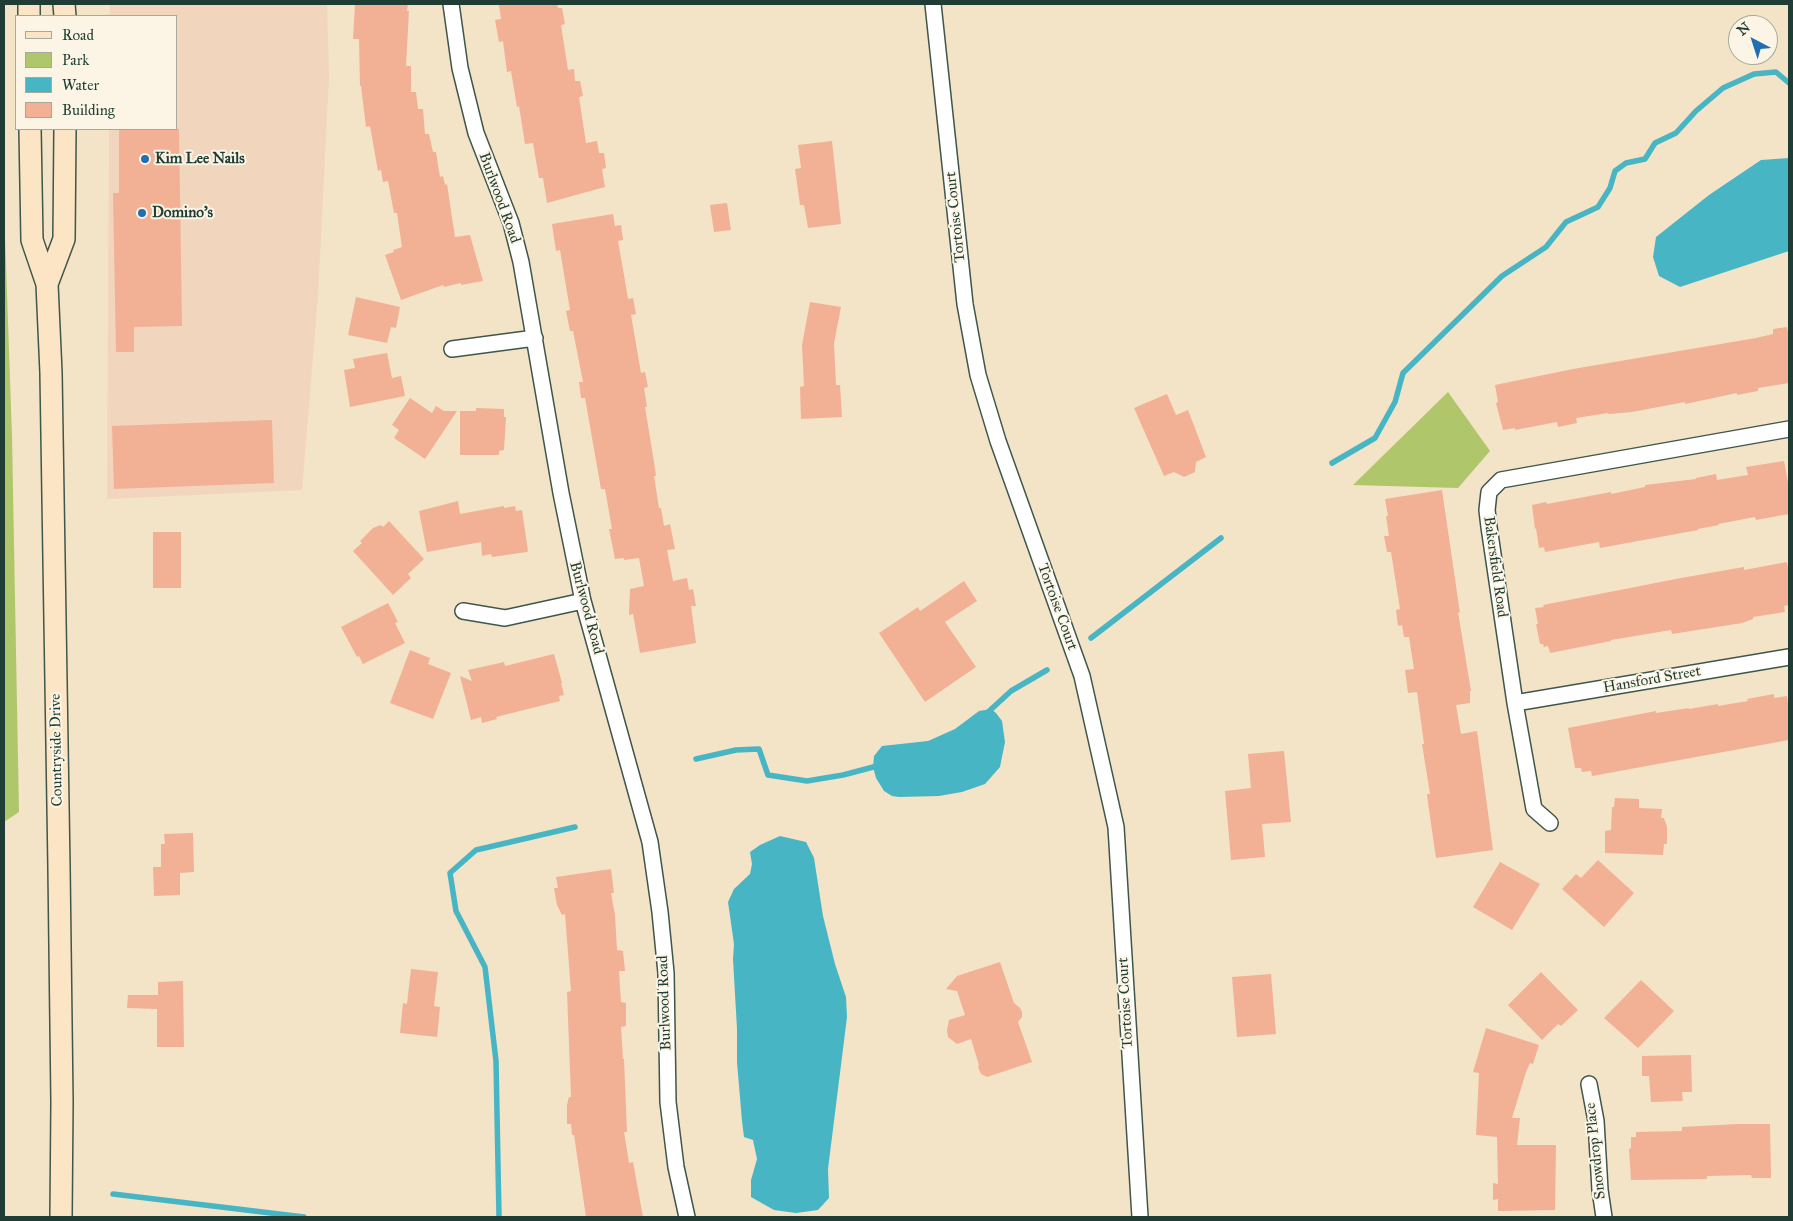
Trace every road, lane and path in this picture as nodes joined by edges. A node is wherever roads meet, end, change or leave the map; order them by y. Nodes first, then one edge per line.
1 (451, 4) edge
2 (933, 4) edge
3 (30, 130) edge
4 (65, 130) edge
5 (47, 284) junction
6 (535, 338) junction
7 (452, 349) dead end
8 (1789, 429) edge
9 (583, 601) junction
10 (463, 611) dead end
11 (1789, 657) edge
12 (1516, 703) junction
13 (1550, 823) dead end
14 (1588, 1084) dead end
15 (61, 1217) edge
16 (687, 1217) edge
17 (1140, 1217) edge
18 (1604, 1217) edge

1 - 6 street, Burlwood Road
2 - 17 street, Tortoise Court
3 - 5 main road, Countryside Drive
4 - 5 main road, Countryside Drive
5 - 15 main road, Countryside Drive
6 - 7 street
6 - 9 street, Burlwood Road
8 - 12 street, Bakersfield Road
9 - 10 street
9 - 16 street, Burlwood Road
11 - 12 street, Hansford Street
12 - 13 street, Bakersfield Road
14 - 18 street, Snowdrop Place

